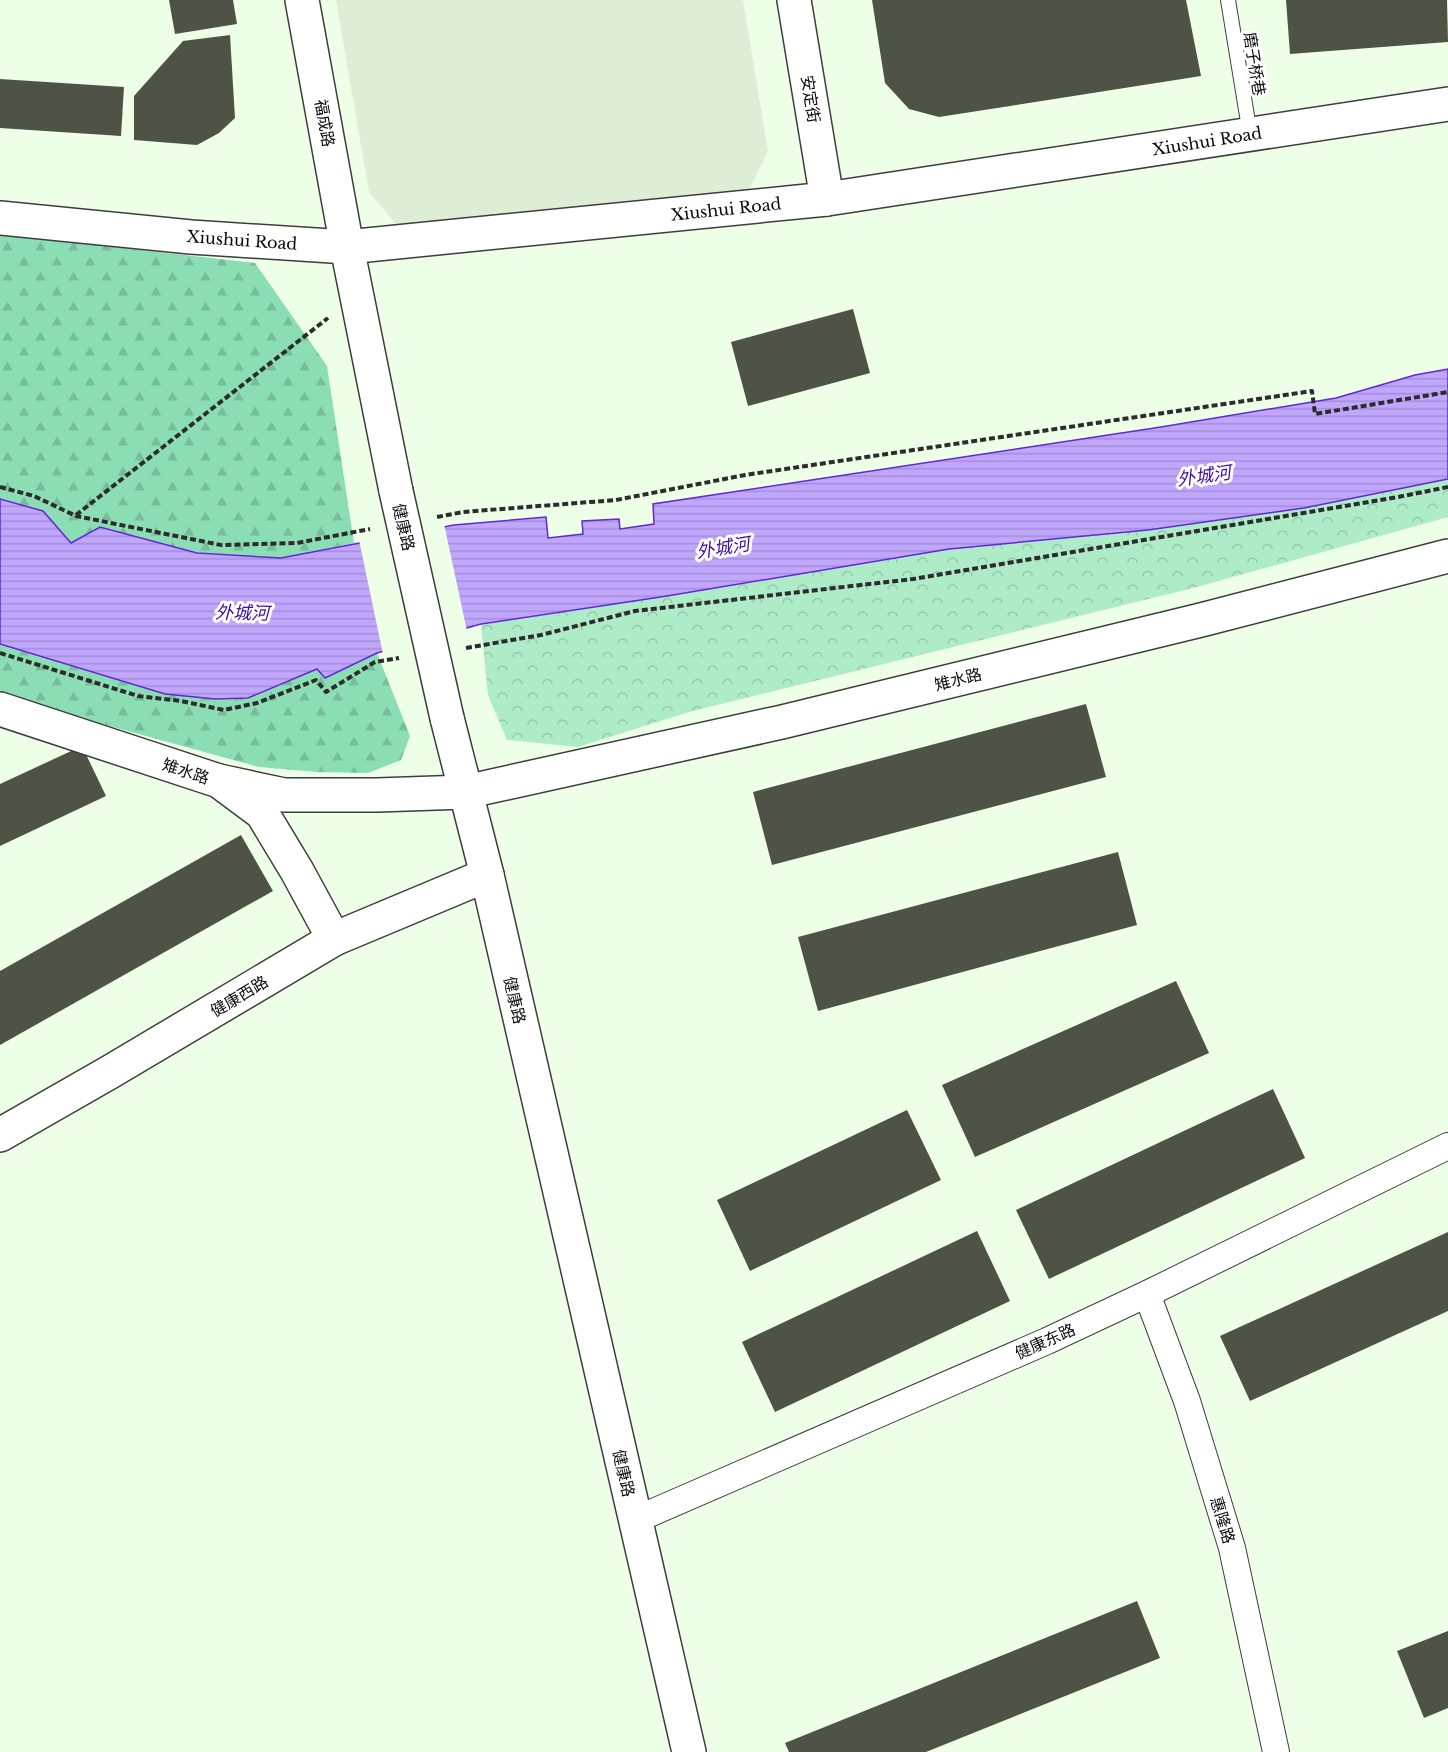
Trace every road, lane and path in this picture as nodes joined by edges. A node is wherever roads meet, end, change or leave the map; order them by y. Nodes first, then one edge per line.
1 (302, 0) edge
2 (794, 0) edge
3 (1228, 0) edge
4 (1448, 104) edge
5 (1250, 134) junction
6 (827, 199) junction
7 (0, 218) edge
8 (347, 247) junction
9 (357, 295) junction
10 (1448, 392) edge
11 (0, 487) edge
12 (1448, 487) edge
13 (76, 516) junction
14 (430, 518) dead end
15 (374, 529) dead end
16 (1448, 556) edge
17 (458, 650) dead end
18 (0, 653) edge
19 (410, 657) dead end
20 (0, 709) edge
21 (219, 781) junction
22 (465, 792) junction
23 (487, 875) junction
24 (334, 939) junction
25 (0, 1135) edge
26 (1448, 1146) edge
27 (1147, 1294) junction
28 (635, 1520) junction
29 (689, 1752) edge
30 (1276, 1752) edge

1 - 8 street, 福成路
2 - 6 street, 安定街
3 - 5 lane, 磨子桥巷
4 - 5 street, Xiushui Road
5 - 6 street, Xiushui Road
6 - 8 street, Xiushui Road
7 - 8 street, Xiushui Road
8 - 9 street, 健康路
9 - 13 path
9 - 22 street, 健康路, bridge
10 - 14 path
11 - 13 path
12 - 17 path
13 - 15 path
16 - 22 street, 雉水路
18 - 19 path
20 - 21 street, 雉水路
21 - 22 street, 雉水路
21 - 24 street, 雉水路
22 - 23 street, 健康路
23 - 24 street, 健康西路
23 - 28 street, 健康路
24 - 25 street, 健康西路
26 - 27 street, 健康东路
27 - 28 street, 健康东路
27 - 30 street, 惠隆路
28 - 29 street, 健康路

